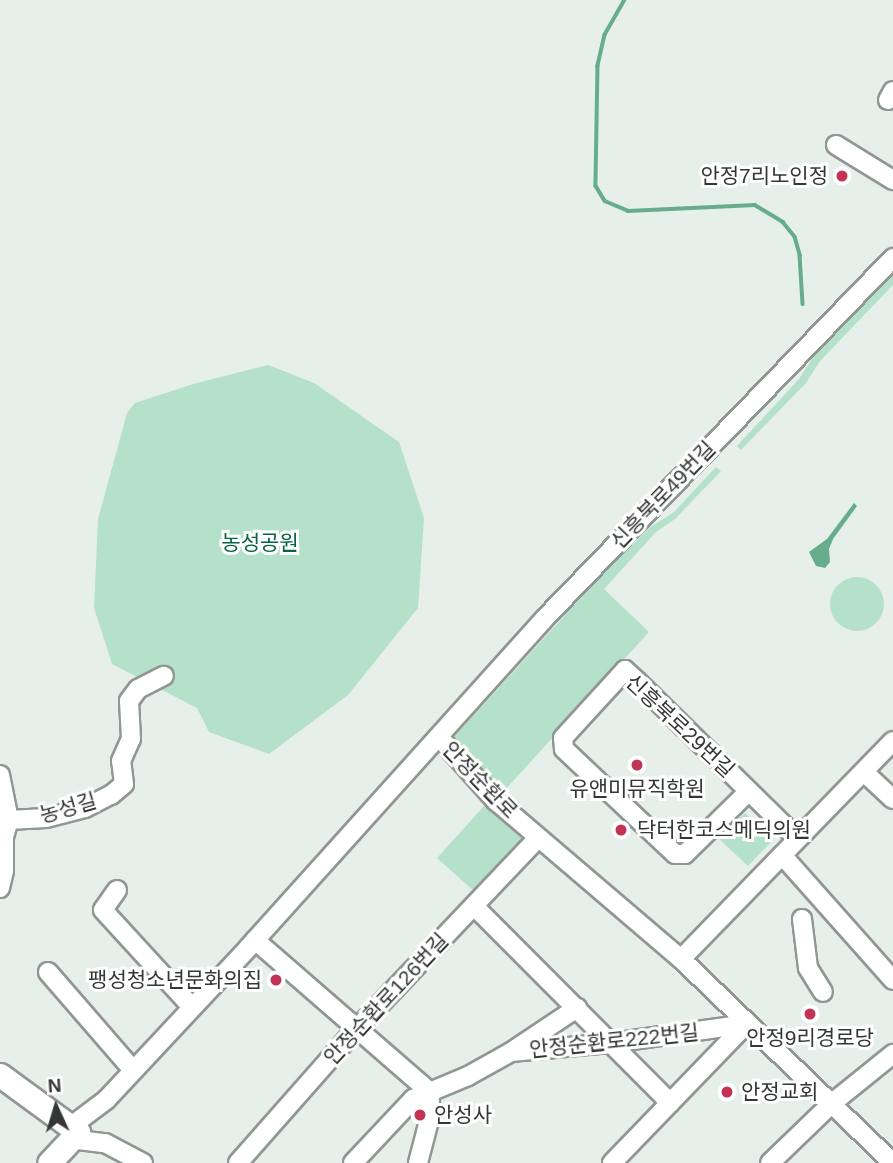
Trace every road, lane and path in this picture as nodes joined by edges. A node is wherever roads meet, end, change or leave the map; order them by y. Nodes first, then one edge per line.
1 (836, 145) dead end
2 (893, 180) edge
3 (893, 258) edge
4 (164, 676) dead end
5 (439, 737) junction
6 (893, 741) edge
7 (864, 773) junction
8 (0, 775) edge
9 (749, 791) junction
10 (893, 799) edge
11 (9, 820) junction
12 (538, 838) junction
13 (797, 838) junction
14 (782, 855) junction
15 (0, 887) edge
16 (117, 890) dead end
17 (474, 906) junction
18 (802, 919) dead end
19 (255, 940) junction
20 (681, 959) junction
21 (48, 972) dead end
22 (893, 980) edge
23 (823, 992) dead end
24 (192, 1007) junction
25 (577, 1008) junction
26 (746, 1024) junction
27 (357, 1030) junction
28 (611, 1043) junction
29 (511, 1052) junction
30 (893, 1054) edge
31 (133, 1070) junction
32 (0, 1076) edge
33 (0, 1090) edge
34 (429, 1091) junction
35 (670, 1103) junction
36 (831, 1104) junction
37 (70, 1133) junction
38 (33, 1163) edge
39 (49, 1163) edge
40 (143, 1163) edge
41 (237, 1163) edge
42 (354, 1163) edge
43 (418, 1163) edge
44 (612, 1163) edge
45 (769, 1163) edge
46 (893, 1163) edge

1 - 2 street
3 - 5 street, 신흥북로49번길
4 - 11 street, 농성길
5 - 12 street, 안정순환로
5 - 19 street, 안정순환로
6 - 7 street
7 - 10 street
7 - 13 street
8 - 11 street, 농성길
9 - 9 street, 신흥북로29번길
9 - 13 street, 신흥북로29번길
11 - 15 street
12 - 17 street, 안정순환로126번길
12 - 20 street, 안정순환로
13 - 14 street
14 - 20 street
14 - 22 street
16 - 24 street
17 - 25 street
17 - 27 street, 안정순환로126번길
18 - 23 street
19 - 24 street, 안정순환로
19 - 27 street
20 - 26 street, 안정순환로
21 - 31 street
24 - 31 street, 안정순환로
25 - 28 street
25 - 29 street
26 - 28 street, 안정순환로222번길
26 - 35 street
26 - 36 street, 안정순환로
27 - 34 street
27 - 41 street, 안정순환로126번길
28 - 29 street, 안정순환로222번길
28 - 35 street
29 - 34 street, 안정순환로222번길
30 - 36 street
31 - 37 street, 안정순환로
32 - 37 main road
33 - 37 main road
34 - 42 street, 안정순환로222번길
34 - 43 street
35 - 44 street
36 - 45 street
36 - 46 street, 안정순환로
37 - 38 main road, 안정순환로
37 - 39 main road
37 - 40 street

